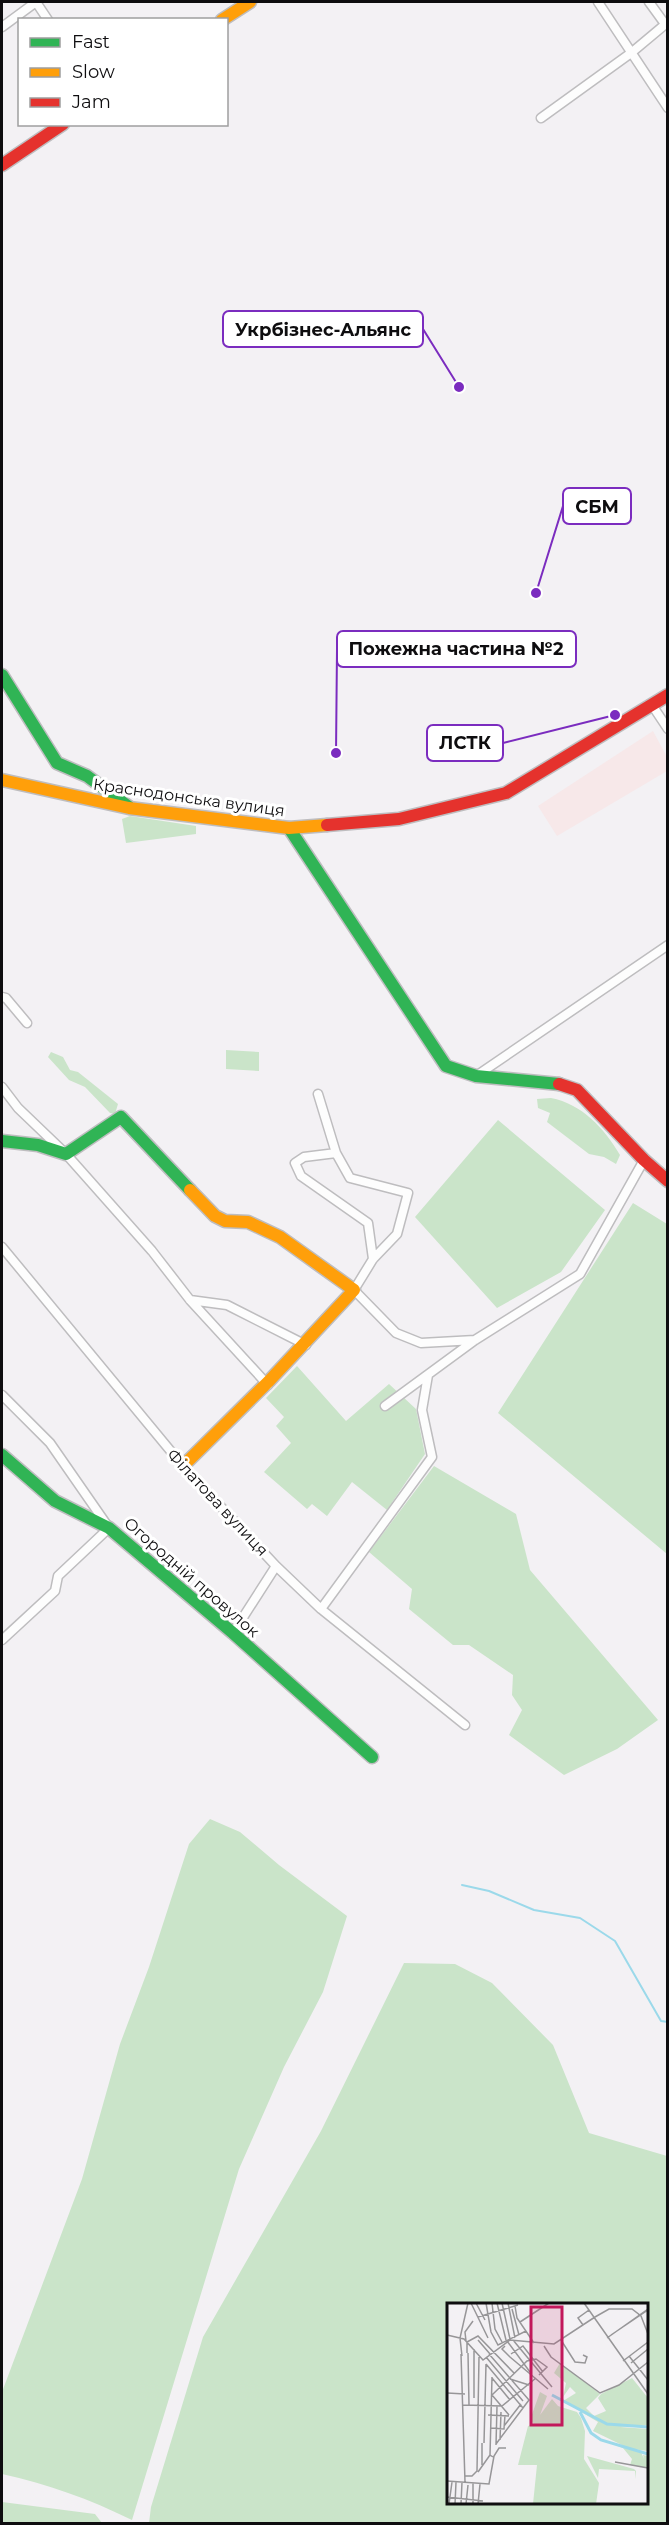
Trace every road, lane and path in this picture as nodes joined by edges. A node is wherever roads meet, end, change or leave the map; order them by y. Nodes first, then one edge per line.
1 (36, 2) edge
2 (250, 2) edge
3 (598, 2) edge
4 (649, 2) edge
5 (47, 18) edge
6 (225, 18) edge
7 (666, 23) edge
8 (2, 27) edge
9 (631, 53) junction
10 (668, 108) edge
11 (541, 118) dead end
12 (60, 126) edge
13 (2, 165) edge
14 (2, 675) edge
15 (668, 694) edge
16 (652, 705) junction
17 (668, 729) edge
18 (2, 780) edge
19 (129, 808) junction
20 (289, 828) junction
21 (668, 945) edge
22 (2, 997) edge
23 (27, 1023) dead end
24 (476, 1076) junction
25 (2, 1087) edge
26 (318, 1094) dead end
27 (2, 1141) edge
28 (336, 1153) junction
29 (66, 1154) junction
30 (644, 1160) junction
31 (668, 1181) edge
32 (2, 1247) edge
33 (373, 1259) junction
34 (354, 1290) junction
35 (190, 1300) junction
36 (475, 1340) junction
37 (306, 1345) junction
38 (428, 1375) junction
39 (268, 1385) junction
40 (2, 1395) edge
41 (385, 1406) dead end
42 (2, 1455) edge
43 (183, 1466) junction
44 (109, 1528) junction
45 (276, 1566) junction
46 (321, 1609) junction
47 (233, 1633) junction
48 (2, 1640) edge
49 (465, 1725) dead end
50 (372, 1757) dead end

1 - 5 street
1 - 8 street
2 - 6 street
3 - 9 street
4 - 7 street
7 - 9 street
9 - 10 street
9 - 11 street
12 - 13 street
14 - 19 street
15 - 16 street, Краснодонська вулиця
16 - 17 street
16 - 20 street, Краснодонська вулиця
18 - 19 street, Краснодонська вулиця
19 - 20 street, Краснодонська вулиця
20 - 24 street
21 - 24 street
22 - 23 street
24 - 30 street
25 - 29 street
26 - 28 street
27 - 29 street
28 - 33 street
28 - 33 street
29 - 34 street
29 - 35 street
30 - 31 street
30 - 36 street
32 - 43 street, Філатова вулиця
33 - 34 street
34 - 36 street
34 - 37 street
35 - 37 street
35 - 39 street
36 - 38 street
37 - 39 street
38 - 41 street
38 - 46 street
39 - 43 street
40 - 44 street
42 - 44 street
43 - 45 street, Філатова вулиця
44 - 47 street, Огородній провулок
44 - 48 street, Огородній провулок
45 - 46 street, Філатова вулиця
45 - 47 street
46 - 49 street, Філатова вулиця
47 - 50 street, Огородній провулок

